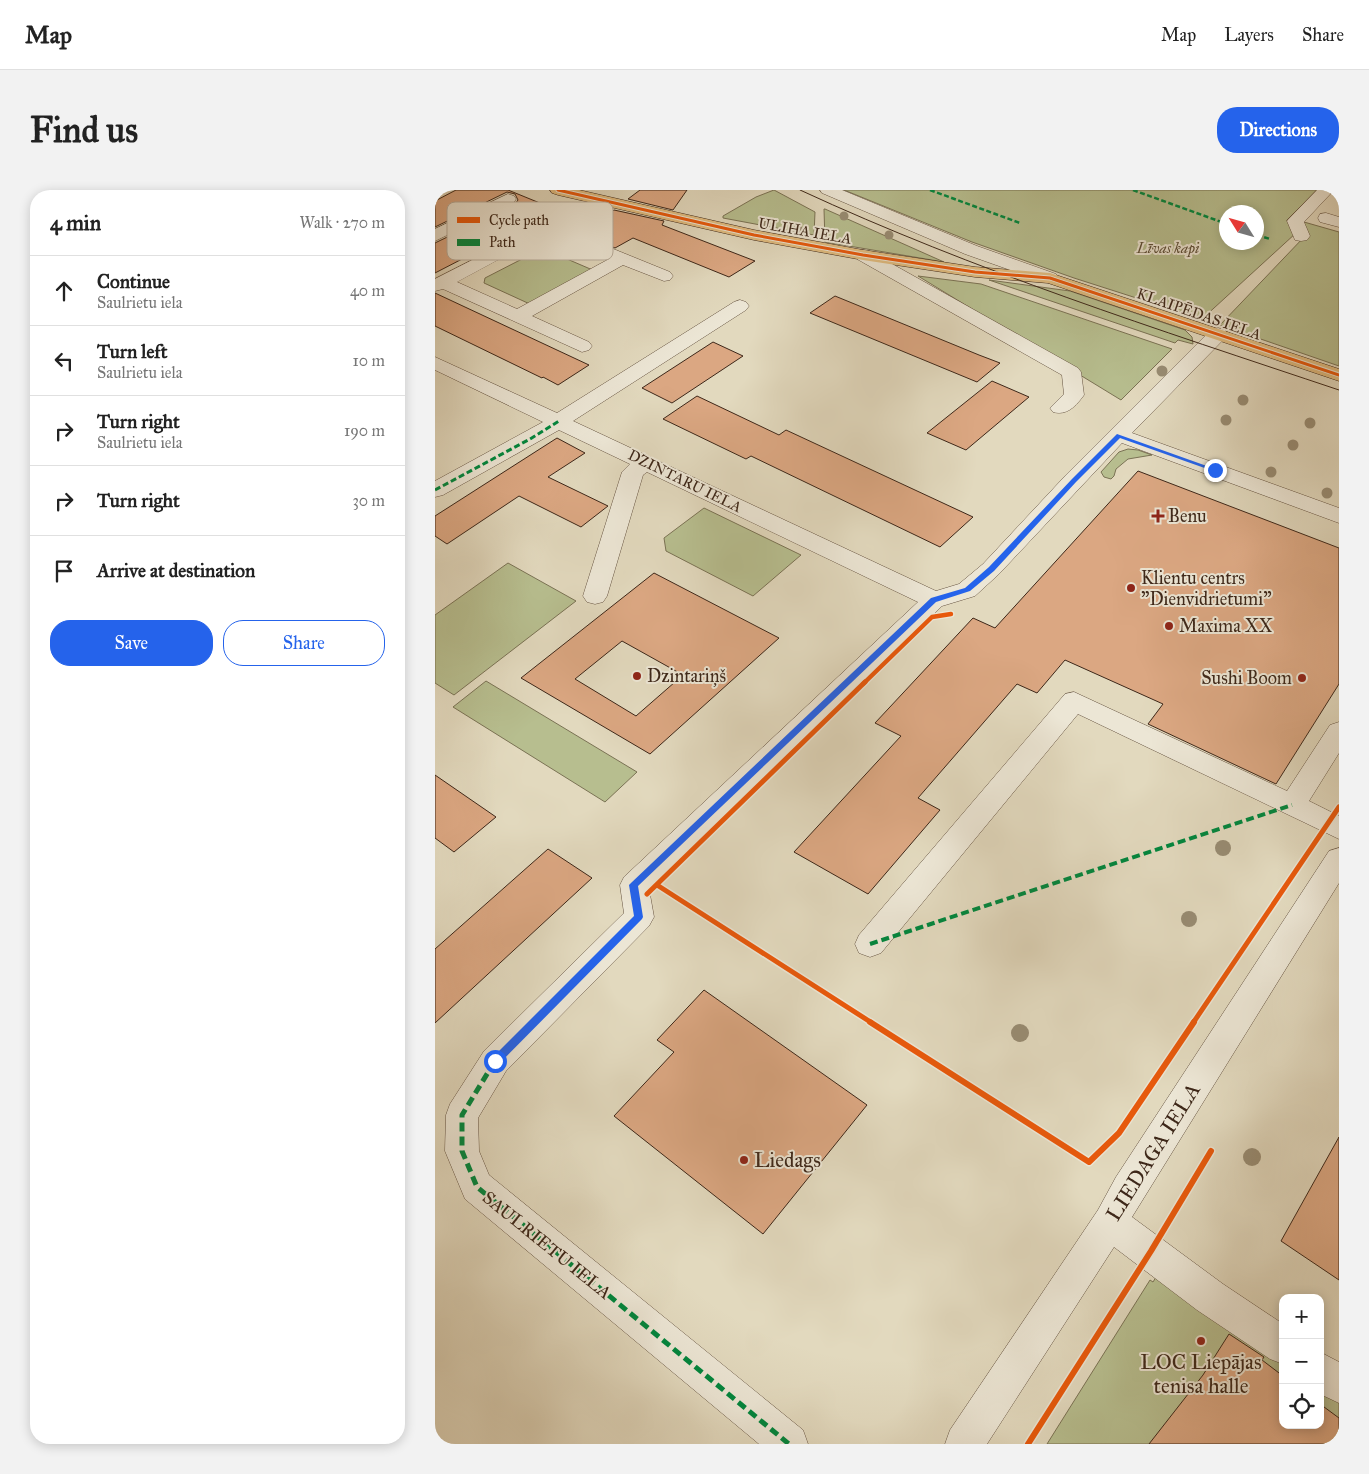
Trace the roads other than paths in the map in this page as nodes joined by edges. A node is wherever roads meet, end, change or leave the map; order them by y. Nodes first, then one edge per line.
1 (559, 190) edge
2 (828, 190) edge
3 (1326, 190) edge
4 (508, 199) dead end
5 (502, 202) edge
6 (611, 202) edge
7 (613, 202) edge
8 (447, 230) edge
9 (435, 236) edge
10 (1301, 236) dead end
11 (613, 255) edge
12 (863, 255) junction
13 (622, 259) junction
14 (484, 260) edge
15 (664, 276) dead end
16 (1050, 278) junction
17 (439, 284) edge
18 (741, 306) dead end
19 (519, 316) junction
20 (1218, 334) junction
21 (581, 346) dead end
22 (435, 363) edge
23 (1339, 374) edge
24 (1060, 408) dead end
25 (559, 421) junction
26 (1119, 435) junction
27 (646, 463) junction
28 (435, 490) edge
29 (1339, 516) edge
30 (595, 596) dead end
31 (934, 600) junction
32 (1339, 732) edge
33 (1292, 804) junction
34 (1339, 828) edge
35 (1339, 858) edge
36 (870, 944) dead end
37 (1109, 1222) junction
38 (1279, 1343) edge
39 (1324, 1374) edge
40 (1339, 1384) edge
41 (789, 1444) edge
42 (964, 1444) edge

1 - 6 main road, ULIHA IELA
2 - 16 street, KLAIPĒDAS IELA
3 - 10 street
4 - 5 street
7 - 12 main road, ULIHA IELA
8 - 9 street
11 - 13 street
12 - 16 main road, ULIHA IELA
12 - 24 street
13 - 15 street
13 - 19 street
14 - 17 street
16 - 20 main road, KLAIPĒDAS IELA
17 - 19 street
18 - 25 street
19 - 21 street
20 - 23 main road, KLAIPĒDAS IELA
20 - 26 street, SAULRIETU IELA
22 - 25 street, DZINTARU IELA
25 - 27 street, DZINTARU IELA
25 - 28 street
26 - 29 street
26 - 31 street, SAULRIETU IELA
27 - 30 street
27 - 31 street, DZINTARU IELA
31 - 41 street, SAULRIETU IELA
32 - 33 street
33 - 34 street
33 - 36 street
35 - 37 street, LIEDAGA IELA
37 - 38 street
37 - 42 street, LIEDAGA IELA
39 - 40 street

